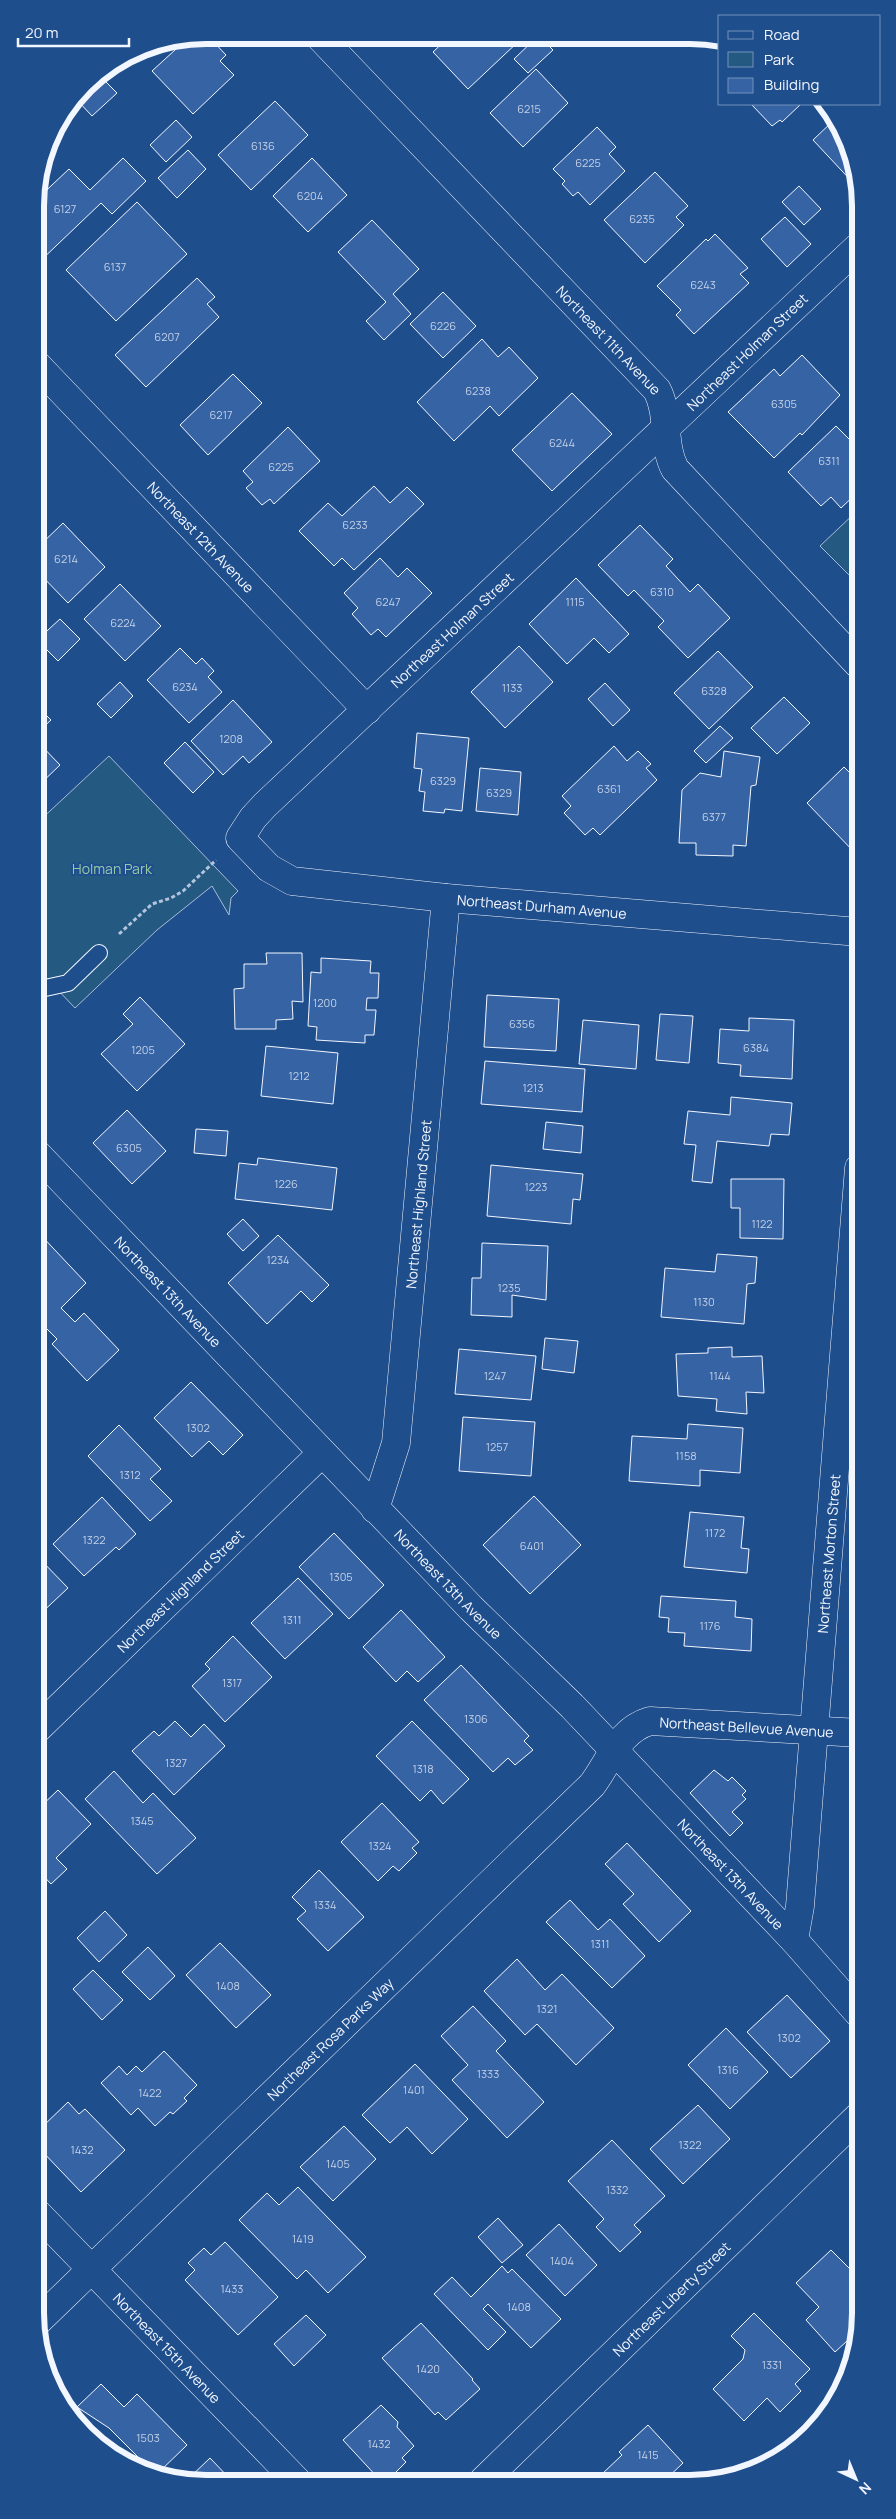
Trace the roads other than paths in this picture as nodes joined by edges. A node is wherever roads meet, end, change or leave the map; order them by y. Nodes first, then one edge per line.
1 (327, 44) edge
2 (852, 253) edge
3 (44, 372) edge
4 (667, 429) junction
5 (852, 658) edge
6 (367, 710) junction
7 (240, 838) joint
8 (446, 898) junction
9 (852, 931) edge
10 (99, 953) road end
11 (44, 988) edge
12 (44, 1161) edge
13 (852, 1253) edge
14 (322, 1453) junction
15 (376, 1509) junction
16 (44, 1723) edge
17 (813, 1729) junction
18 (852, 1732) edge
19 (613, 1749) junction
20 (794, 1940) junction
21 (852, 2006) edge
22 (852, 2123) edge
23 (44, 2220) edge
24 (92, 2269) junction
25 (44, 2315) edge
26 (290, 2475) edge
27 (489, 2475) edge

1 - 4 street, Northeast 11th Avenue
2 - 4 street, Northeast Holman Street
3 - 6 street, Northeast 12th Avenue
4 - 5 street, Northeast 11th Avenue
4 - 6 street, Northeast Holman Street
6 - 7 street, Northeast Holman Street
7 - 8 street, Northeast Durham Avenue
8 - 9 street, Northeast Durham Avenue
8 - 15 street, Northeast Highland Street
10 - 11 lane
12 - 14 street, Northeast 13th Avenue
13 - 17 street, Northeast Morton Street
14 - 15 street, Northeast 13th Avenue
14 - 16 street, Northeast Highland Street
15 - 19 street, Northeast 13th Avenue
17 - 18 street, Northeast Bellevue Avenue
17 - 19 street, Northeast Bellevue Avenue
17 - 20 street, Northeast Morton Street
19 - 20 street, Northeast 13th Avenue
19 - 24 street, Northeast Rosa Parks Way
20 - 21 street, Northeast 13th Avenue
22 - 27 street, Northeast Liberty Street
23 - 24 street, Northeast 15th Avenue
24 - 25 street, Northeast Rosa Parks Way
24 - 26 street, Northeast 15th Avenue

